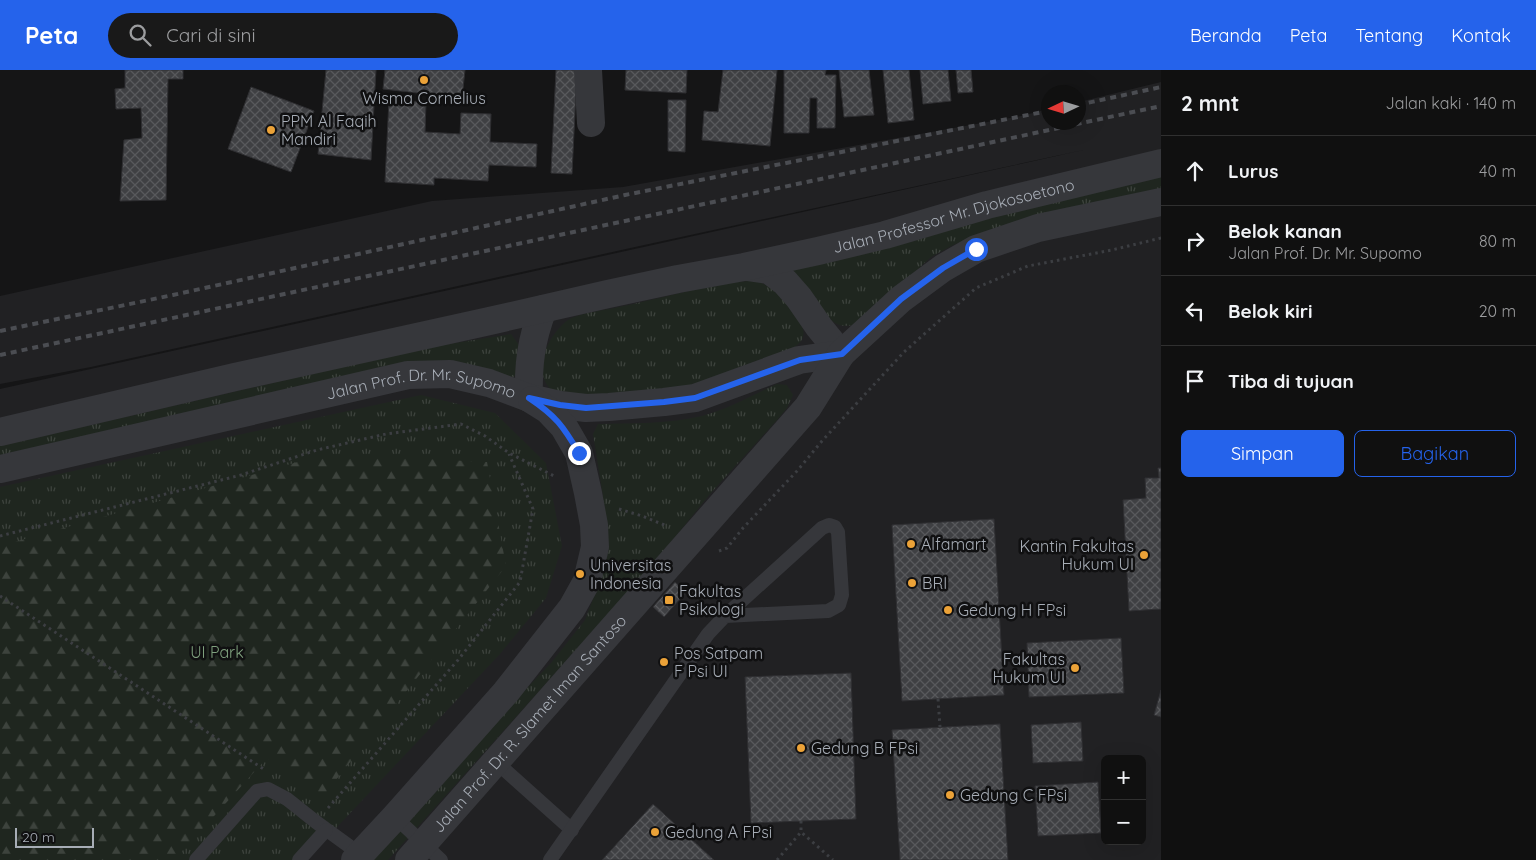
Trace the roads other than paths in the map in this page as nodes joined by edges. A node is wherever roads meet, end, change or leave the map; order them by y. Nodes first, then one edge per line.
1 (588, 70) edge
2 (591, 124) dead end
3 (1161, 163) edge
4 (1161, 202) edge
5 (744, 267) junction
6 (543, 309) junction
7 (842, 354) junction
8 (529, 398) junction
9 (0, 432) edge
10 (0, 468) edge
11 (725, 616) junction
12 (496, 762) junction
13 (395, 817) junction
14 (321, 826) junction
15 (572, 830) junction
16 (424, 854) edge
17 (357, 857) edge
18 (196, 860) edge
19 (299, 860) edge
20 (550, 860) edge

1 - 2 street
3 - 5 street, Jalan Professor Mr. Djokosoetono
4 - 7 street, Jalan Professor Mr. Djokosoetono
5 - 6 street
5 - 7 street
6 - 8 street
6 - 9 street
7 - 8 street, Jalan Prof. Dr. Mr. Supomo
7 - 12 street, Jalan Prof. Dr. R. Slamet Iman Santoso
8 - 10 street, Jalan Prof. Dr. Mr. Supomo
8 - 13 street
11 - 11 lane
11 - 15 lane
12 - 15 lane
12 - 16 street, Jalan Prof. Dr. R. Slamet Iman Santoso
13 - 16 lane
13 - 17 street
14 - 17 lane
14 - 18 lane
14 - 19 lane
15 - 20 lane

